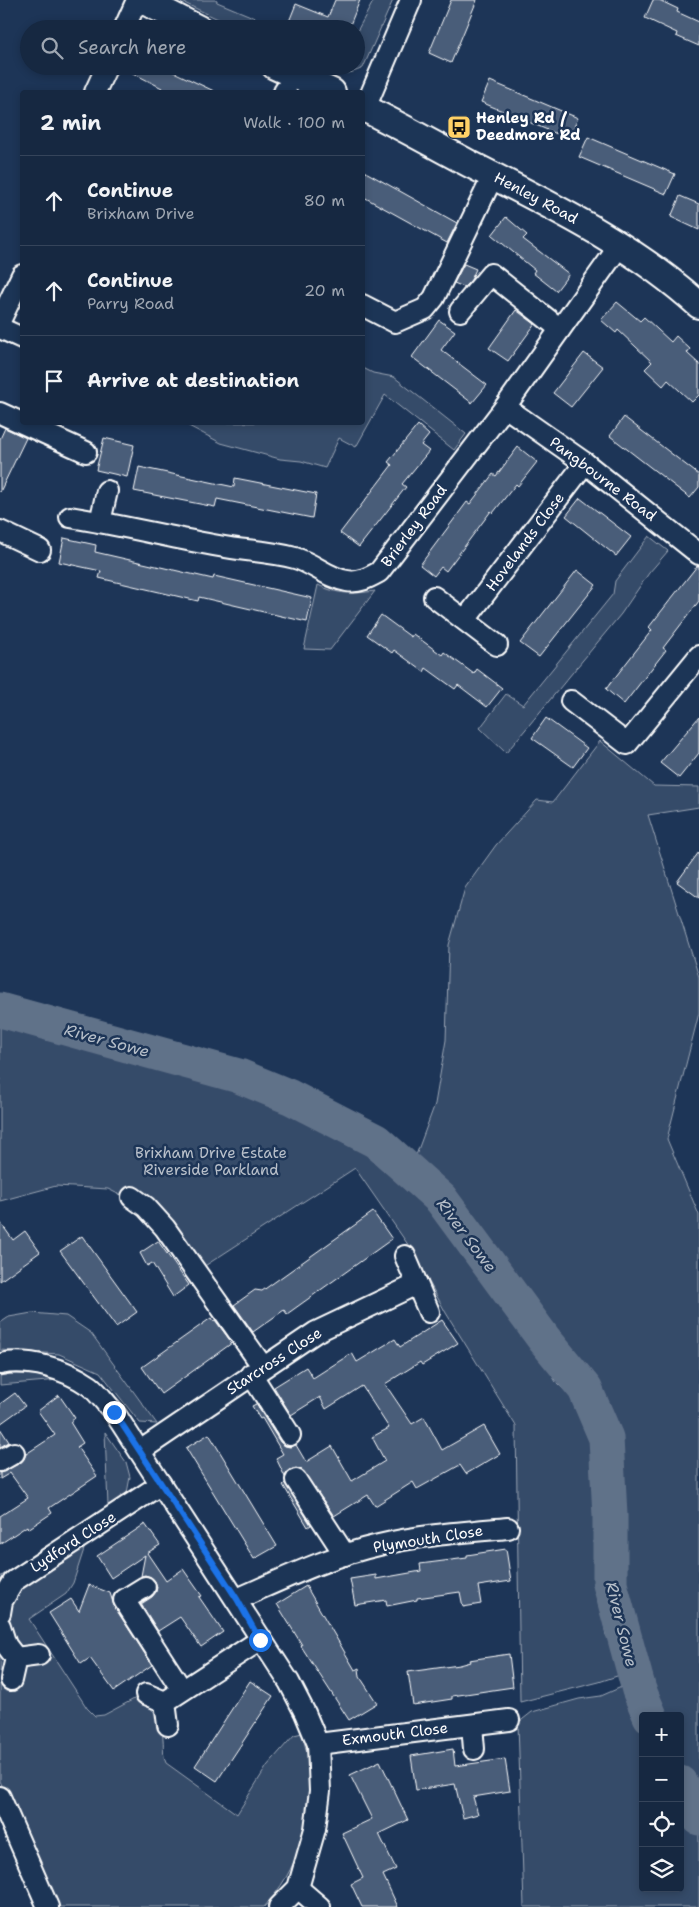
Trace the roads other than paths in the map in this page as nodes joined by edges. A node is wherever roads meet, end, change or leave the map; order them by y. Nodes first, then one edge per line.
1 (136, 0) edge
2 (142, 0) edge
3 (411, 0) edge
4 (128, 20) edge
5 (181, 20) edge
6 (103, 75) edge
7 (282, 83) edge
8 (96, 90) edge
9 (321, 90) edge
10 (365, 105) edge
11 (365, 108) edge
12 (493, 176) junction
13 (620, 245) junction
14 (20, 279) edge
15 (699, 305) edge
16 (365, 307) edge
17 (460, 311) dead end
18 (0, 321) edge
19 (0, 328) edge
20 (560, 330) junction
21 (20, 337) edge
22 (505, 407) junction
23 (0, 413) edge
24 (20, 422) edge
25 (26, 425) edge
26 (86, 452) dead end
27 (585, 464) junction
28 (107, 491) dead end
29 (70, 517) dead end
30 (100, 522) junction
31 (0, 531) edge
32 (40, 550) dead end
33 (699, 554) edge
34 (434, 597) dead end
35 (465, 620) junction
36 (496, 645) dead end
37 (699, 656) edge
38 (571, 701) dead end
39 (132, 1197) dead end
40 (404, 1256) dead end
41 (417, 1284) junction
42 (429, 1312) dead end
43 (0, 1364) edge
44 (257, 1370) junction
45 (290, 1435) dead end
46 (140, 1451) junction
47 (296, 1480) dead end
48 (161, 1484) junction
49 (508, 1528) dead end
50 (345, 1555) junction
51 (145, 1587) dead end
52 (237, 1599) junction
53 (0, 1613) edge
54 (0, 1626) edge
55 (260, 1640) junction
56 (39, 1655) dead end
57 (16, 1658) junction
58 (10, 1680) dead end
59 (182, 1690) junction
60 (146, 1694) dead end
61 (165, 1702) junction
62 (509, 1720) dead end
63 (168, 1725) dead end
64 (472, 1725) junction
65 (318, 1744) junction
66 (474, 1748) dead end
67 (0, 1797) edge
68 (298, 1888) junction
69 (48, 1907) edge
70 (278, 1907) edge
71 (320, 1907) edge

1 - 4 street
2 - 5 main road
3 - 10 street
6 - 8 street
7 - 9 main road
11 - 12 main road, Henley Road
12 - 13 main road, Henley Road
12 - 16 street
13 - 15 main road, Henley Road
13 - 20 street, Brierley Road
14 - 18 street
17 - 20 street
19 - 21 street
20 - 22 street, Brierley Road
22 - 27 street, Pangbourne Road
22 - 30 street, Brierley Road
23 - 24 street
25 - 26 street
27 - 33 street, Pangbourne Road
27 - 35 street, Hovelands Close
28 - 30 street
29 - 30 street, Brierley Road
31 - 32 street
34 - 35 street
35 - 36 street
37 - 38 street
39 - 44 street
40 - 41 street
41 - 42 street
41 - 44 street, Starcross Close
43 - 46 street
44 - 45 street
44 - 46 street, Starcross Close
46 - 48 street
47 - 50 street
48 - 52 street
48 - 53 street, Lydford Close
49 - 50 street, Plymouth Close
50 - 52 street, Plymouth Close
51 - 59 street
52 - 55 street
54 - 57 street
55 - 59 street
55 - 65 street
56 - 57 street
57 - 58 street
59 - 61 street
60 - 61 street
61 - 63 street
62 - 64 street, Exmouth Close
64 - 65 street, Exmouth Close
64 - 66 street
65 - 68 street
67 - 69 street
68 - 70 street
68 - 71 street

